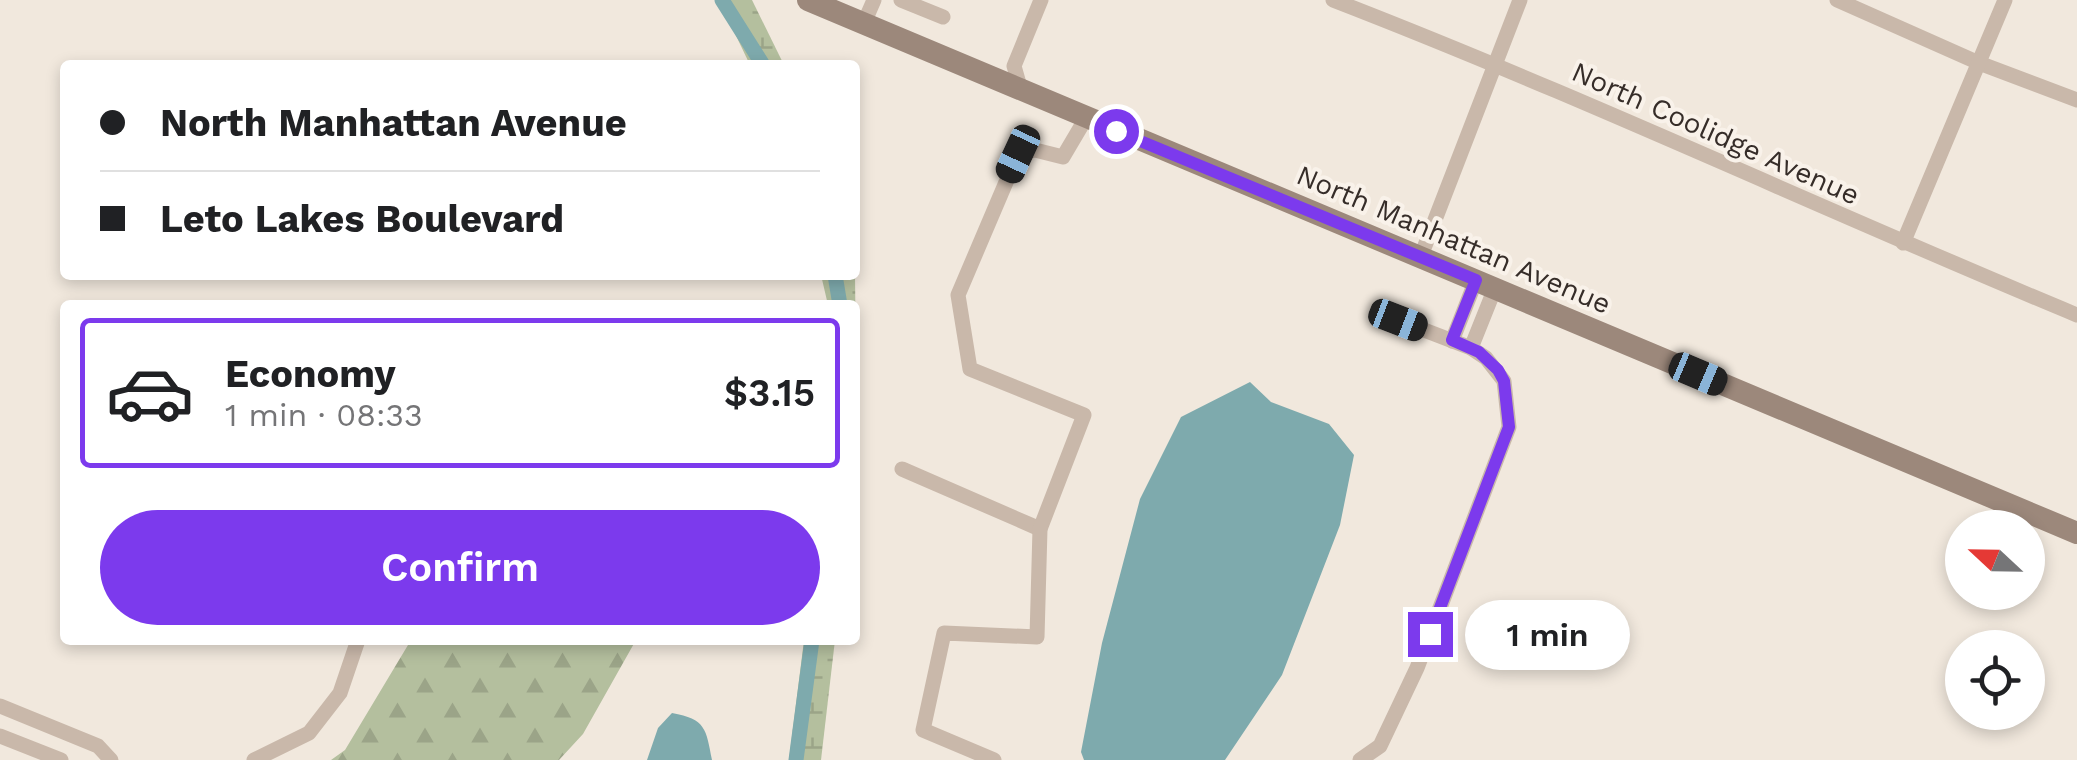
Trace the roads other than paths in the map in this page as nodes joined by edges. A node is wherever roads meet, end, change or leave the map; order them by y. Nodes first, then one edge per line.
1 (808, 0) edge
2 (874, 0) edge
3 (902, 0) edge
4 (1040, 0) edge
5 (1333, 0) edge
6 (1520, 0) edge
7 (1837, 0) edge
8 (2005, 0) edge
9 (944, 17) dead end
10 (864, 23) junction
11 (1496, 63) junction
12 (1979, 63) junction
13 (1020, 87) junction
14 (2077, 100) edge
15 (1086, 118) junction
16 (1903, 243) junction
17 (1420, 256) junction
18 (1485, 284) junction
19 (2077, 315) edge
20 (1398, 320) dead end
21 (1452, 340) junction
22 (1471, 348) junction
23 (902, 469) dead end
24 (1040, 529) junction
25 (2077, 533) edge
26 (356, 645) edge
27 (0, 706) edge
28 (0, 736) edge
29 (61, 760) edge
30 (111, 760) edge
31 (254, 760) edge
32 (994, 760) edge
33 (1360, 760) edge

1 - 10 street, North Manhattan Avenue
2 - 10 street
3 - 9 street
4 - 13 street
5 - 11 street, North Coolidge Avenue
6 - 11 street
7 - 12 street
8 - 12 street
10 - 13 street, North Manhattan Avenue
11 - 16 street, North Coolidge Avenue
11 - 17 street
12 - 14 street
12 - 16 street
13 - 15 street, North Manhattan Avenue
15 - 17 street, North Manhattan Avenue
15 - 24 street
16 - 19 street, North Coolidge Avenue
17 - 18 street, North Manhattan Avenue
18 - 21 street
18 - 22 street
18 - 25 street, North Manhattan Avenue
20 - 21 street
21 - 22 street
22 - 33 street
23 - 24 street
24 - 32 street
26 - 31 street
27 - 30 street
28 - 29 street

